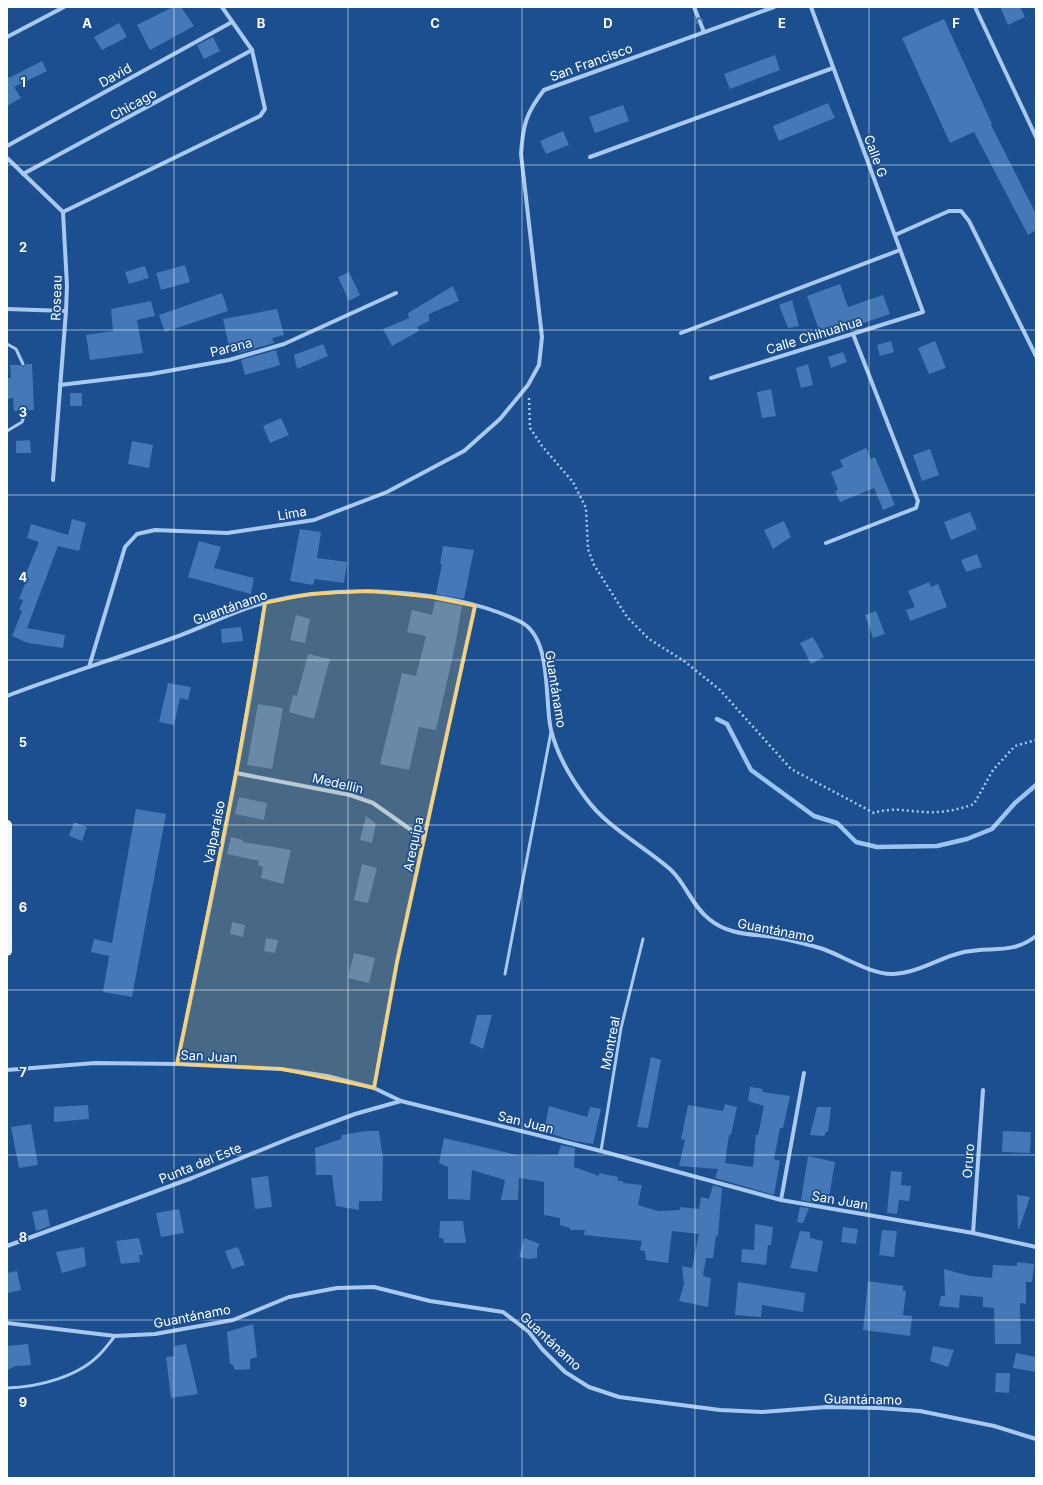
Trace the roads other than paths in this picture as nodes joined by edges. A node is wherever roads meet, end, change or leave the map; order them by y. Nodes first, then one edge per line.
1 (64, 7) edge
2 (222, 7) edge
3 (694, 7) edge
4 (774, 7) edge
5 (811, 7) edge
6 (975, 7) edge
7 (232, 22) junction
8 (704, 32) junction
9 (7, 37) edge
10 (252, 50) junction
11 (833, 68) junction
12 (1036, 137) edge
13 (7, 146) edge
14 (590, 157) dead end
15 (7, 158) edge
16 (22, 174) junction
17 (63, 212) junction
18 (895, 235) junction
19 (900, 250) junction
20 (396, 293) dead end
21 (7, 309) edge
22 (66, 311) junction
23 (923, 312) joint
24 (681, 333) dead end
25 (853, 334) junction
26 (7, 344) edge
27 (1036, 356) edge
28 (23, 364) dead end
29 (539, 365) joint
30 (711, 378) dead end
31 (60, 385) junction
32 (26, 411) dead end
33 (7, 431) edge
34 (53, 480) dead end
35 (826, 542) dead end
36 (265, 603) junction
37 (475, 606) junction
38 (89, 666) junction
39 (7, 696) edge
40 (551, 730) junction
41 (236, 773) junction
42 (7, 826) edge
43 (424, 839) junction
44 (1036, 936) edge
45 (643, 940) dead end
46 (7, 951) edge
47 (505, 974) dead end
48 (177, 1064) junction
49 (7, 1070) edge
50 (804, 1073) dead end
51 (374, 1088) junction
52 (982, 1090) dead end
53 (401, 1101) junction
54 (601, 1151) junction
55 (781, 1200) junction
56 (973, 1233) junction
57 (7, 1246) edge
58 (1036, 1247) edge
59 (7, 1323) edge
60 (115, 1336) junction
61 (7, 1388) edge
62 (1036, 1439) edge

1 - 9 street
2 - 7 street
8 -> 3 street
4 - 8 street, San Francisco
5 - 11 street, Calle G
6 - 12 street
7 - 10 street
7 - 13 street, David
8 - 29 street, San Francisco
10 - 16 street, Chicago
10 - 17 street
11 - 14 street
11 - 18 street, Calle G
15 - 16 street
16 - 17 street
17 - 22 street, Roseau
18 - 19 street, Calle G
18 - 27 street
19 - 23 street, Calle G
19 - 24 street
20 - 31 street, Parana
21 - 22 street
22 - 31 street, Roseau
23 - 25 street, Calle Chihuahua
25 - 30 street, Calle Chihuahua
25 - 35 street
26 - 28 lane
29 - 38 street, Lima
31 - 34 street, Roseau
32 - 33 lane
36 - 37 street, Guantánamo
36 - 38 street, Guantánamo
36 - 41 street, Valparaíso
37 - 40 street, Guantánamo
37 - 43 street, Arequipa
38 - 39 street, Guantánamo
40 - 44 street, Guantánamo
40 - 47 lane
41 - 43 street, Medellin
41 - 48 street, Valparaíso
42 - 46 main road
43 - 51 street, Arequipa
45 - 54 lane, Montreal
48 - 49 street, San Juan
48 - 51 street, San Juan
50 - 55 street
51 - 53 street, San Juan
52 - 56 street, Oruro
53 - 54 street, San Juan
53 - 57 street, Punta del Este
54 - 55 street, San Juan
55 - 56 street, San Juan
56 - 58 street, San Juan
59 - 60 street, Guantánamo
60 - 61 lane
60 - 62 street, Guantánamo

